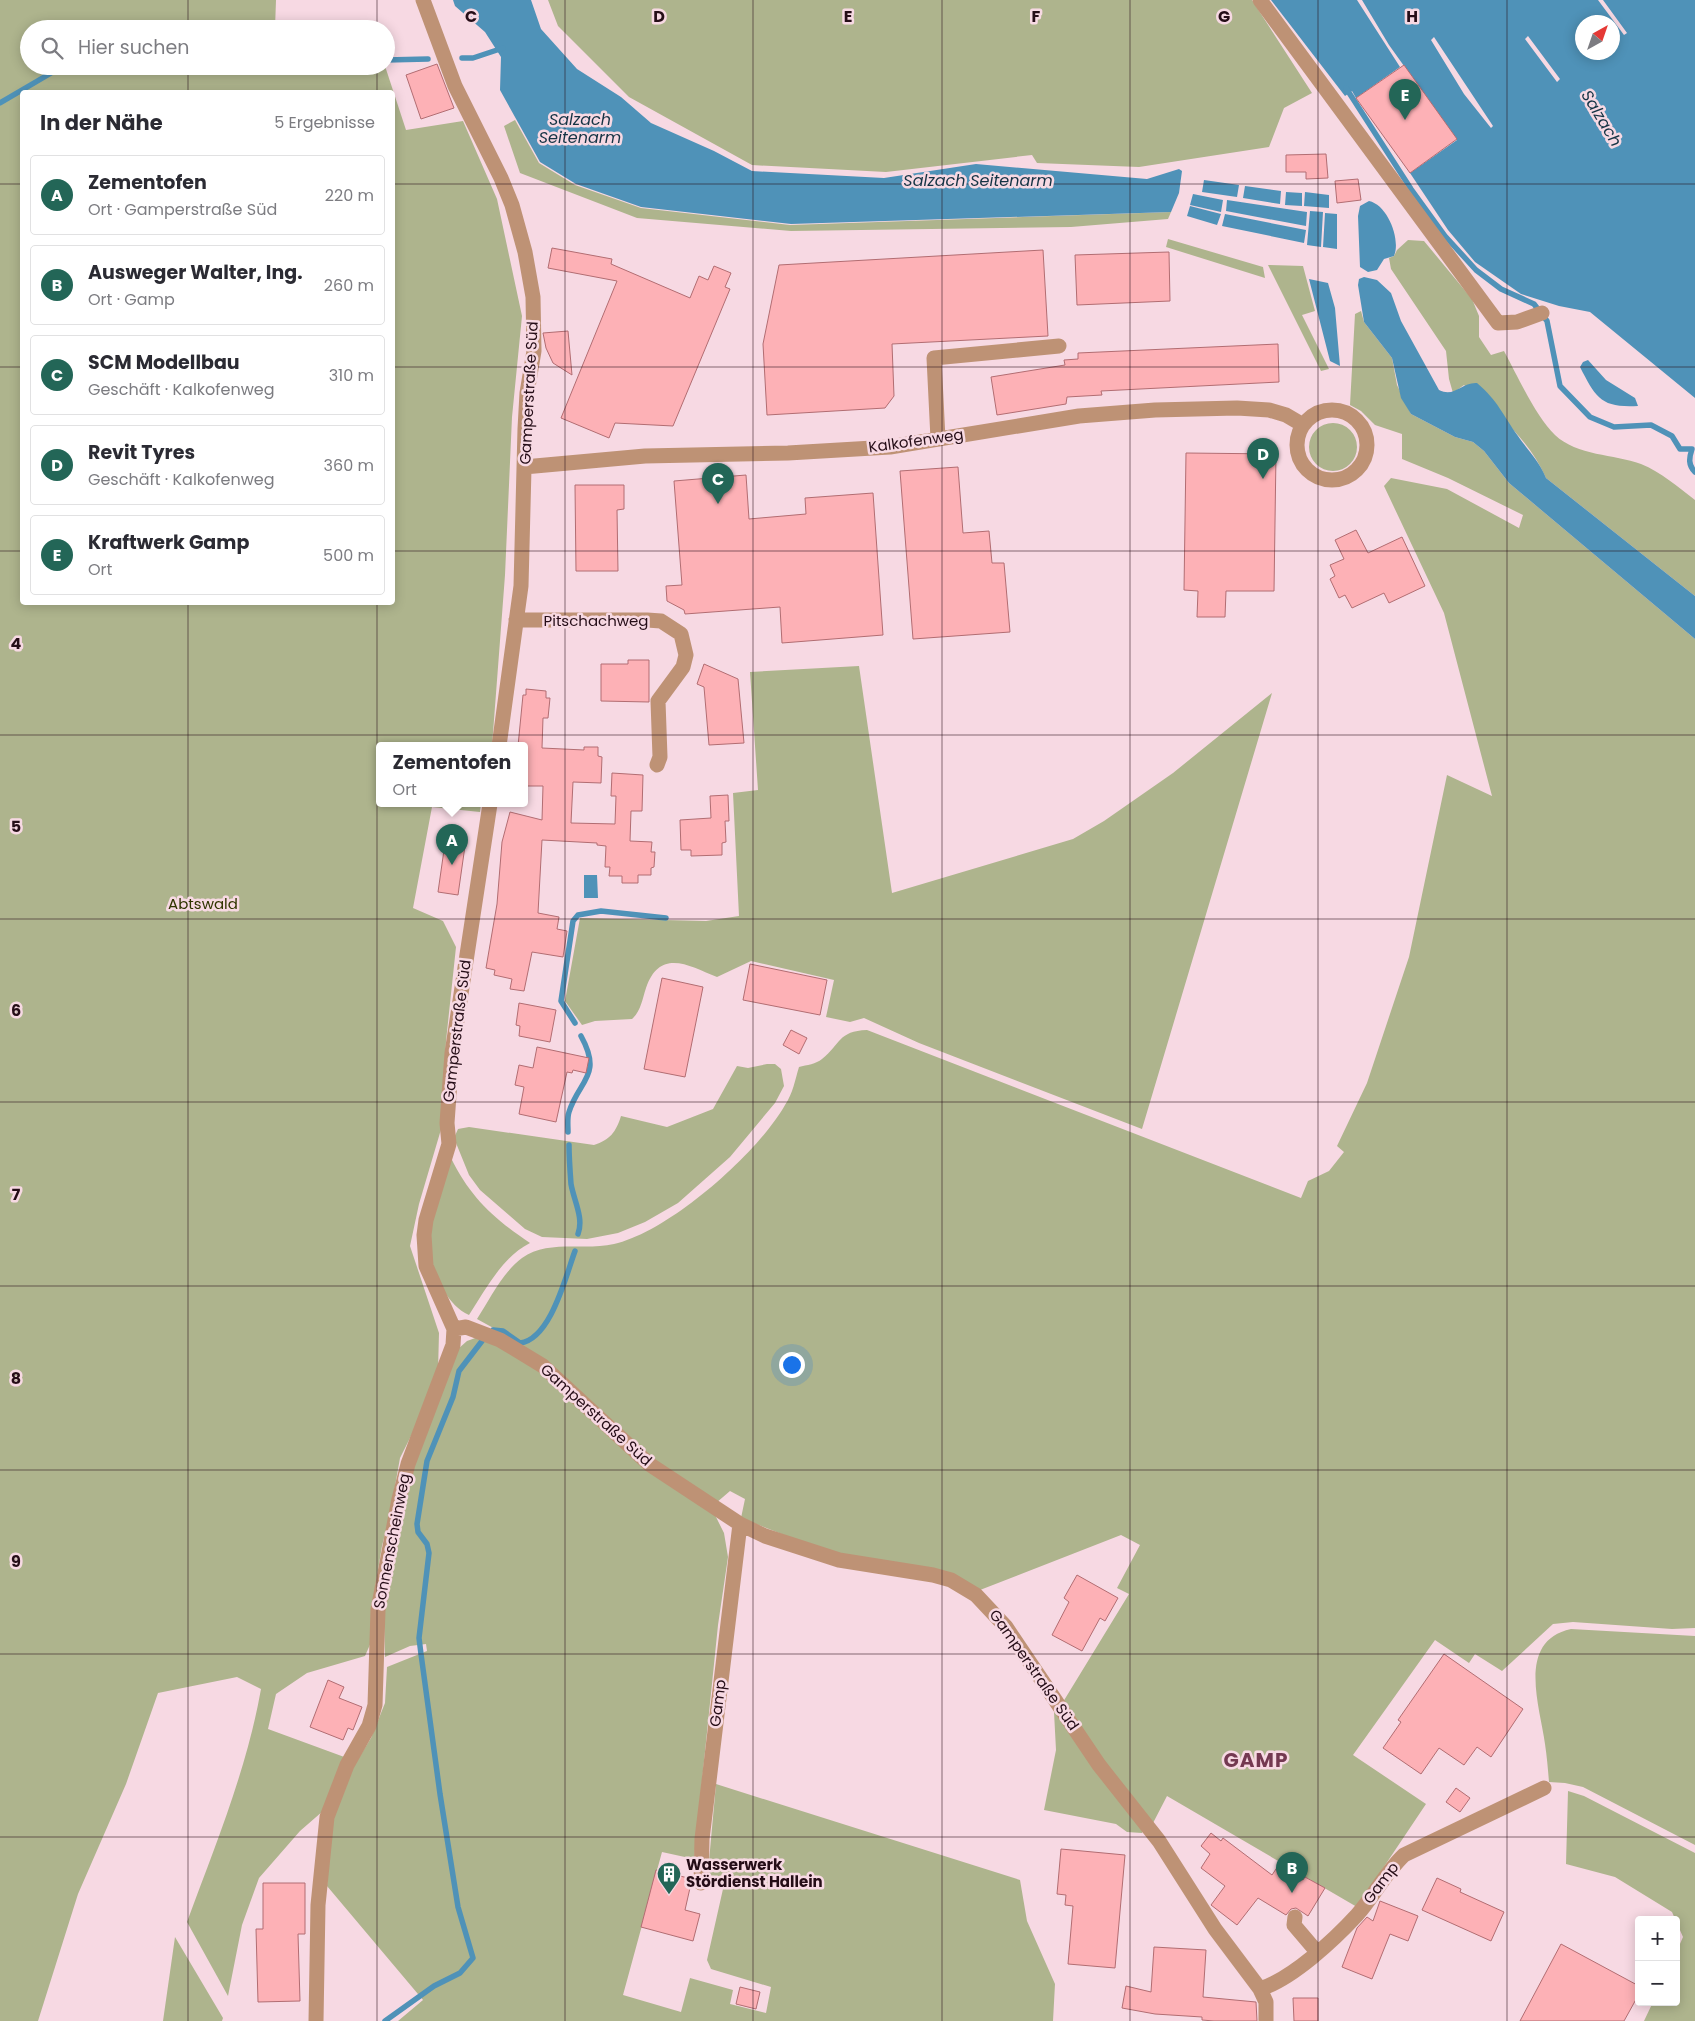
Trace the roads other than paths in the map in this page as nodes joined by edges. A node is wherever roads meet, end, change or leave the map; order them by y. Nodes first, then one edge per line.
1 (423, 0) edge
2 (1260, 0) edge
3 (1542, 313) dead end
4 (1059, 346) dead end
5 (1303, 425) junction
6 (938, 439) junction
7 (524, 467) junction
8 (516, 620) junction
9 (500, 742) edge
10 (657, 765) dead end
11 (490, 807) edge
12 (454, 1329) junction
13 (740, 1524) junction
14 (1544, 1788) dead end
15 (701, 1883) dead end
16 (1295, 1917) dead end
17 (1317, 1952) junction
18 (1260, 1989) junction
19 (316, 2021) edge
20 (1266, 2021) edge

1 - 7 street, Gamperstraße Süd
2 - 3 street
4 - 6 street
5 - 5 street
5 - 6 street, Kalkofenweg
6 - 7 street, Kalkofenweg
7 - 8 street, Gamperstraße Süd
8 - 9 street, Gamperstraße Süd
8 - 10 street, Pitschachweg
11 - 12 street, Gamperstraße Süd
12 - 13 street, Gamperstraße Süd
12 - 19 street, Sonnenscheinweg
13 - 15 street, Gamp
13 - 18 street, Gamperstraße Süd
14 - 17 street, Gamp
16 - 17 street
17 - 18 street, Gamp
18 - 20 street, Gamperstraße Süd

